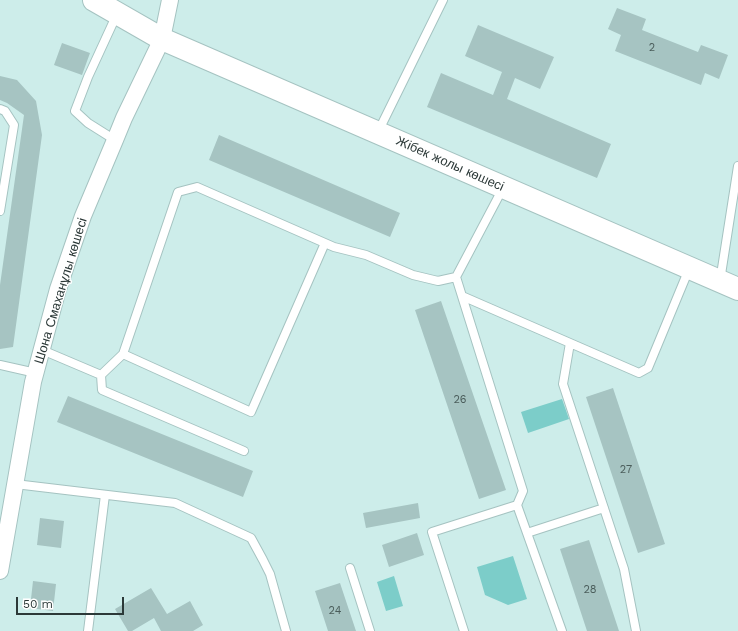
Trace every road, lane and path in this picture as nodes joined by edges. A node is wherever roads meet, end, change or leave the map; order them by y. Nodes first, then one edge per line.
1 (94, 0) edge
2 (170, 0) edge
3 (443, 0) edge
4 (118, 14) junction
5 (162, 39) junction
6 (0, 109) edge
7 (377, 132) junction
8 (115, 140) junction
9 (4, 160) edge
10 (738, 166) edge
11 (504, 187) junction
12 (0, 211) edge
13 (325, 243) junction
14 (689, 268) junction
15 (456, 277) junction
16 (729, 285) edge
17 (462, 296) junction
18 (570, 343) junction
19 (42, 350) junction
20 (122, 354) junction
21 (0, 365) edge
22 (36, 373) junction
23 (100, 375) junction
24 (244, 451) dead end
25 (15, 484) junction
26 (105, 495) junction
27 (517, 505) junction
28 (604, 508) junction
29 (527, 533) junction
30 (350, 568) dead end
31 (0, 571) edge
32 (88, 631) edge
33 (286, 631) edge
34 (370, 631) edge
35 (464, 631) edge
36 (562, 631) edge
37 (636, 631) edge

1 - 4 main road, Жібек жолы көшесі
2 - 5 street, Шона Смаханұлы көшесі
3 - 7 lane
4 - 5 main road, Жібек жолы көшесі
4 - 8 lane
5 - 7 main road, Жібек жолы көшесі
5 - 8 street, Шона Смаханұлы көшесі
6 - 9 lane
7 - 11 main road, Жібек жолы көшесі
8 - 19 street, Шона Смаханұлы көшесі
9 - 12 lane
10 - 16 lane
11 - 14 main road, Жібек жолы көшесі
11 - 15 lane
13 - 15 lane
13 - 20 lane
13 - 20 lane
14 - 16 main road, Жібек жолы көшесі
14 - 18 lane
15 - 17 lane
17 - 18 lane
17 - 27 lane
18 - 28 lane
19 - 22 street, Шона Смаханұлы көшесі
19 - 23 lane
20 - 23 lane
21 - 22 lane
22 - 25 street, Шона Смаханұлы көшесі
23 - 24 lane
25 - 26 lane
25 - 31 street, Шона Смаханұлы көшесі
26 - 32 lane
26 - 33 lane
27 - 29 lane
27 - 35 lane
28 - 29 lane
28 - 37 lane
29 - 36 lane
30 - 34 lane

